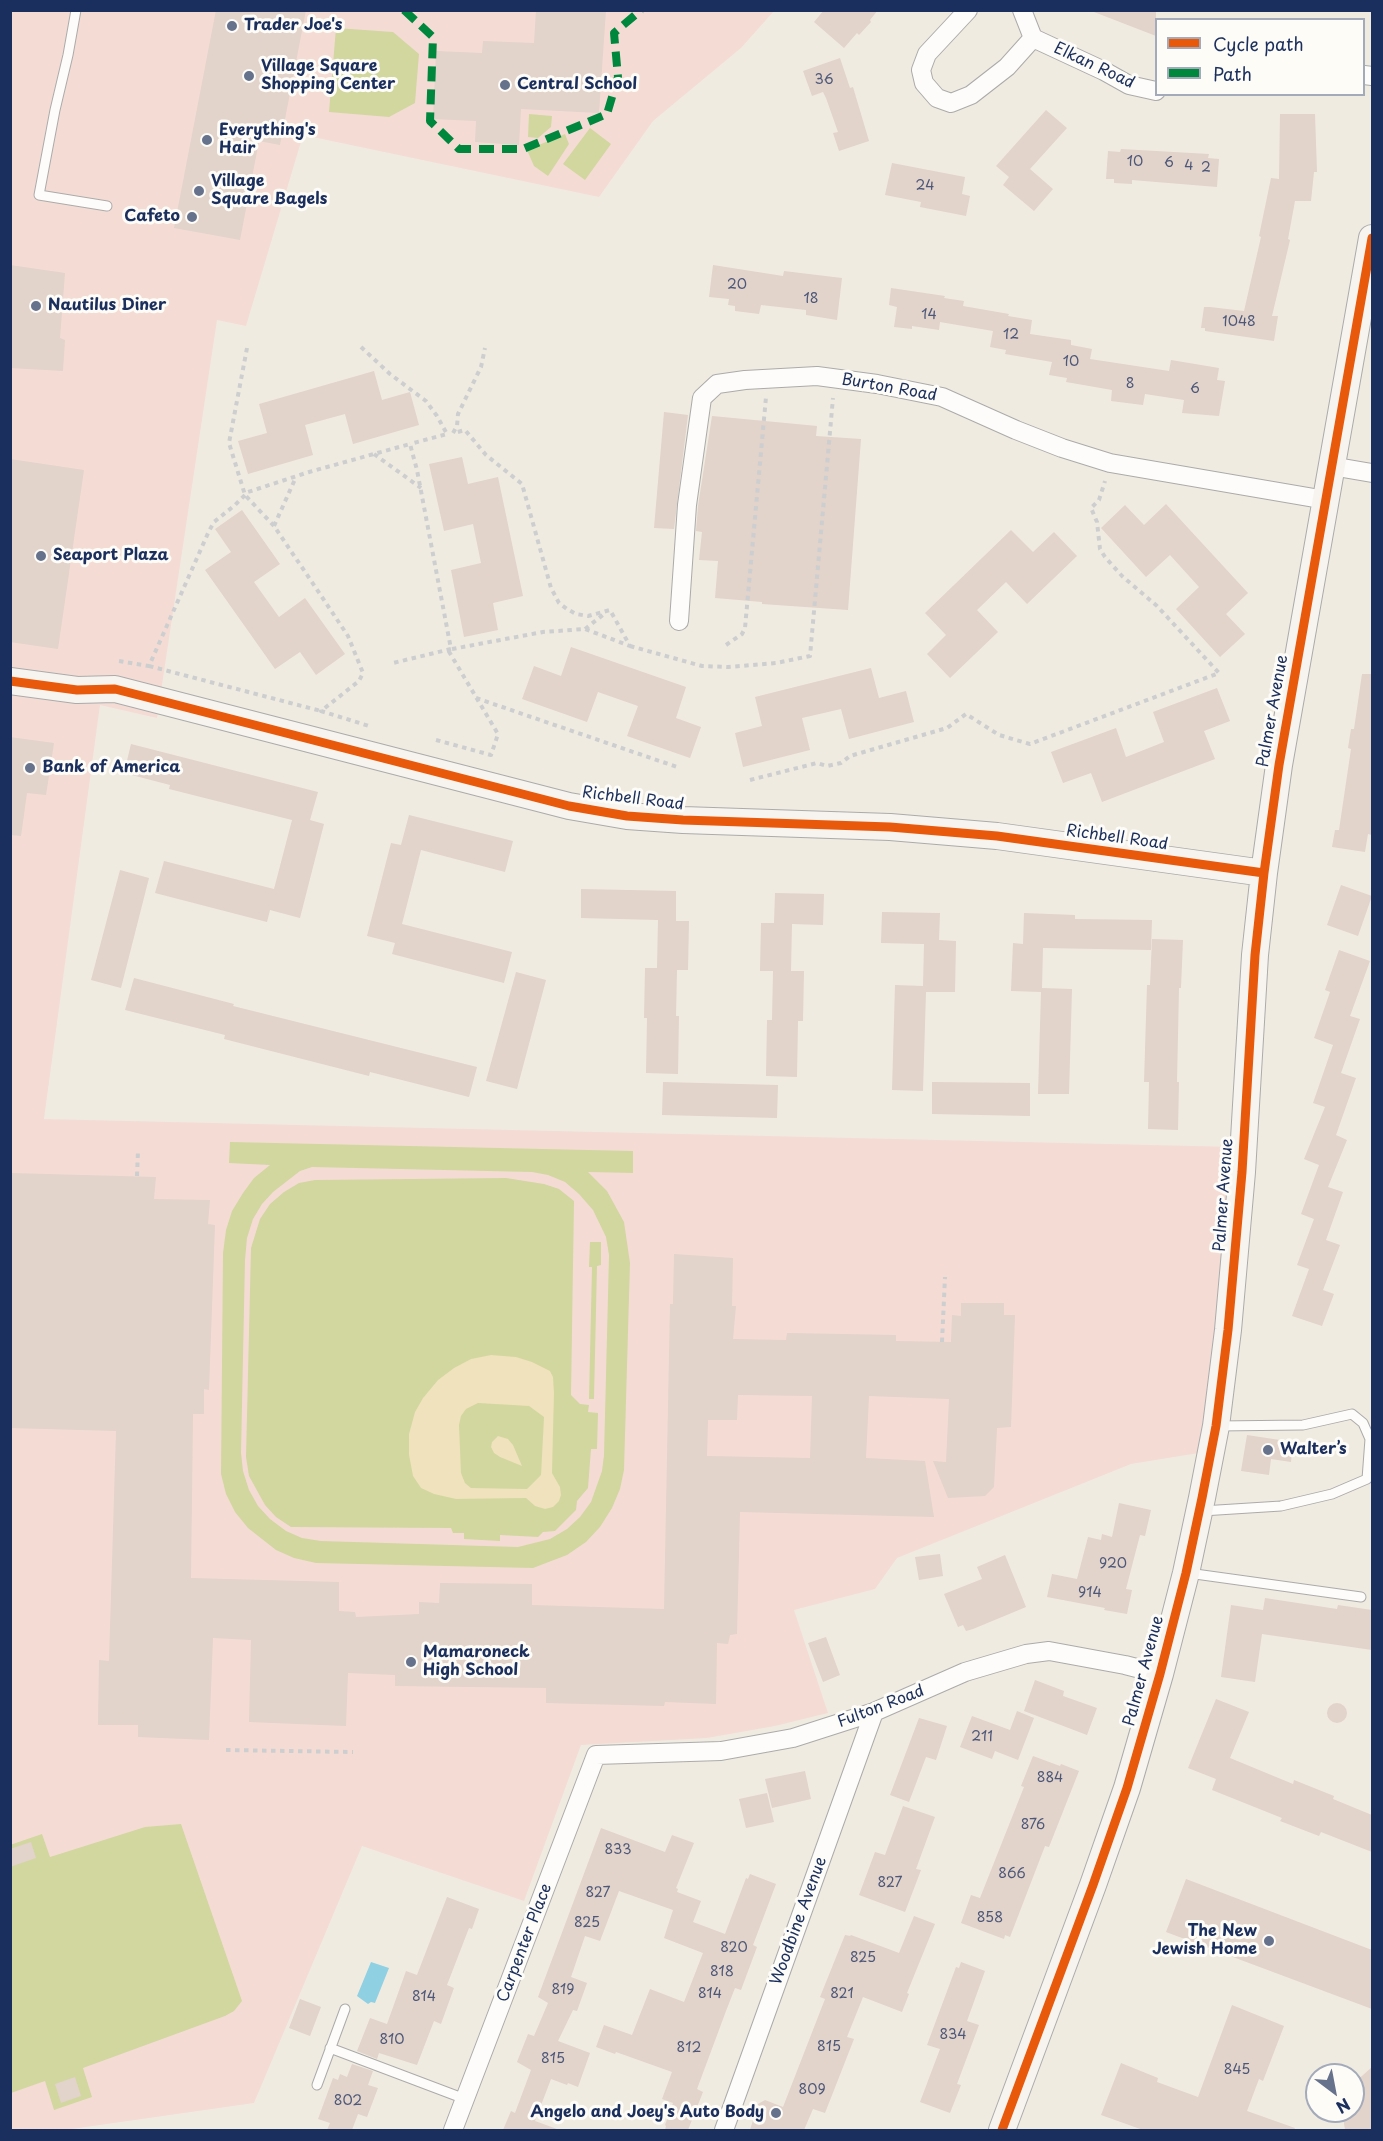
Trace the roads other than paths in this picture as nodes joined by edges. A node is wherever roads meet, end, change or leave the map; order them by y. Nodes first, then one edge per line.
1 (76, 10) edge
2 (968, 10) edge
3 (1023, 10) edge
4 (1034, 38) junction
5 (1155, 91) edge
6 (107, 206) dead end
7 (1372, 238) edge
8 (1331, 466) junction
9 (1372, 473) edge
10 (1326, 500) junction
11 (679, 621) dead end
12 (10, 681) edge
13 (1264, 873) junction
14 (1216, 1426) junction
15 (1199, 1511) junction
16 (1186, 1573) junction
17 (1361, 1597) dead end
18 (1160, 1674) junction
19 (874, 1712) junction
20 (596, 1755) joint
21 (345, 2009) dead end
22 (330, 2048) junction
23 (317, 2085) dead end
24 (465, 2099) junction
25 (453, 2130) edge
26 (724, 2130) edge
27 (1002, 2130) edge

1 - 6 lane
2 - 4 street, Elkan Road
3 - 4 street, Elkan Road
4 - 5 street, Elkan Road
7 - 8 street, Palmer Avenue
8 - 9 street
8 - 10 street, Palmer Avenue
10 - 11 street, Burton Road
10 - 13 street, Palmer Avenue
12 - 13 street, Richbell Road
13 - 14 street, Palmer Avenue
14 - 15 street, Palmer Avenue
14 - 15 lane
15 - 16 street, Palmer Avenue
16 - 17 lane
16 - 18 street, Palmer Avenue
18 - 19 street, Fulton Road
18 - 27 street, Palmer Avenue
19 - 20 street, Fulton Road
19 - 26 street, Woodbine Avenue
20 - 24 street, Carpenter Place
21 - 22 lane
22 - 23 lane
22 - 24 lane
24 - 25 street, Carpenter Place

